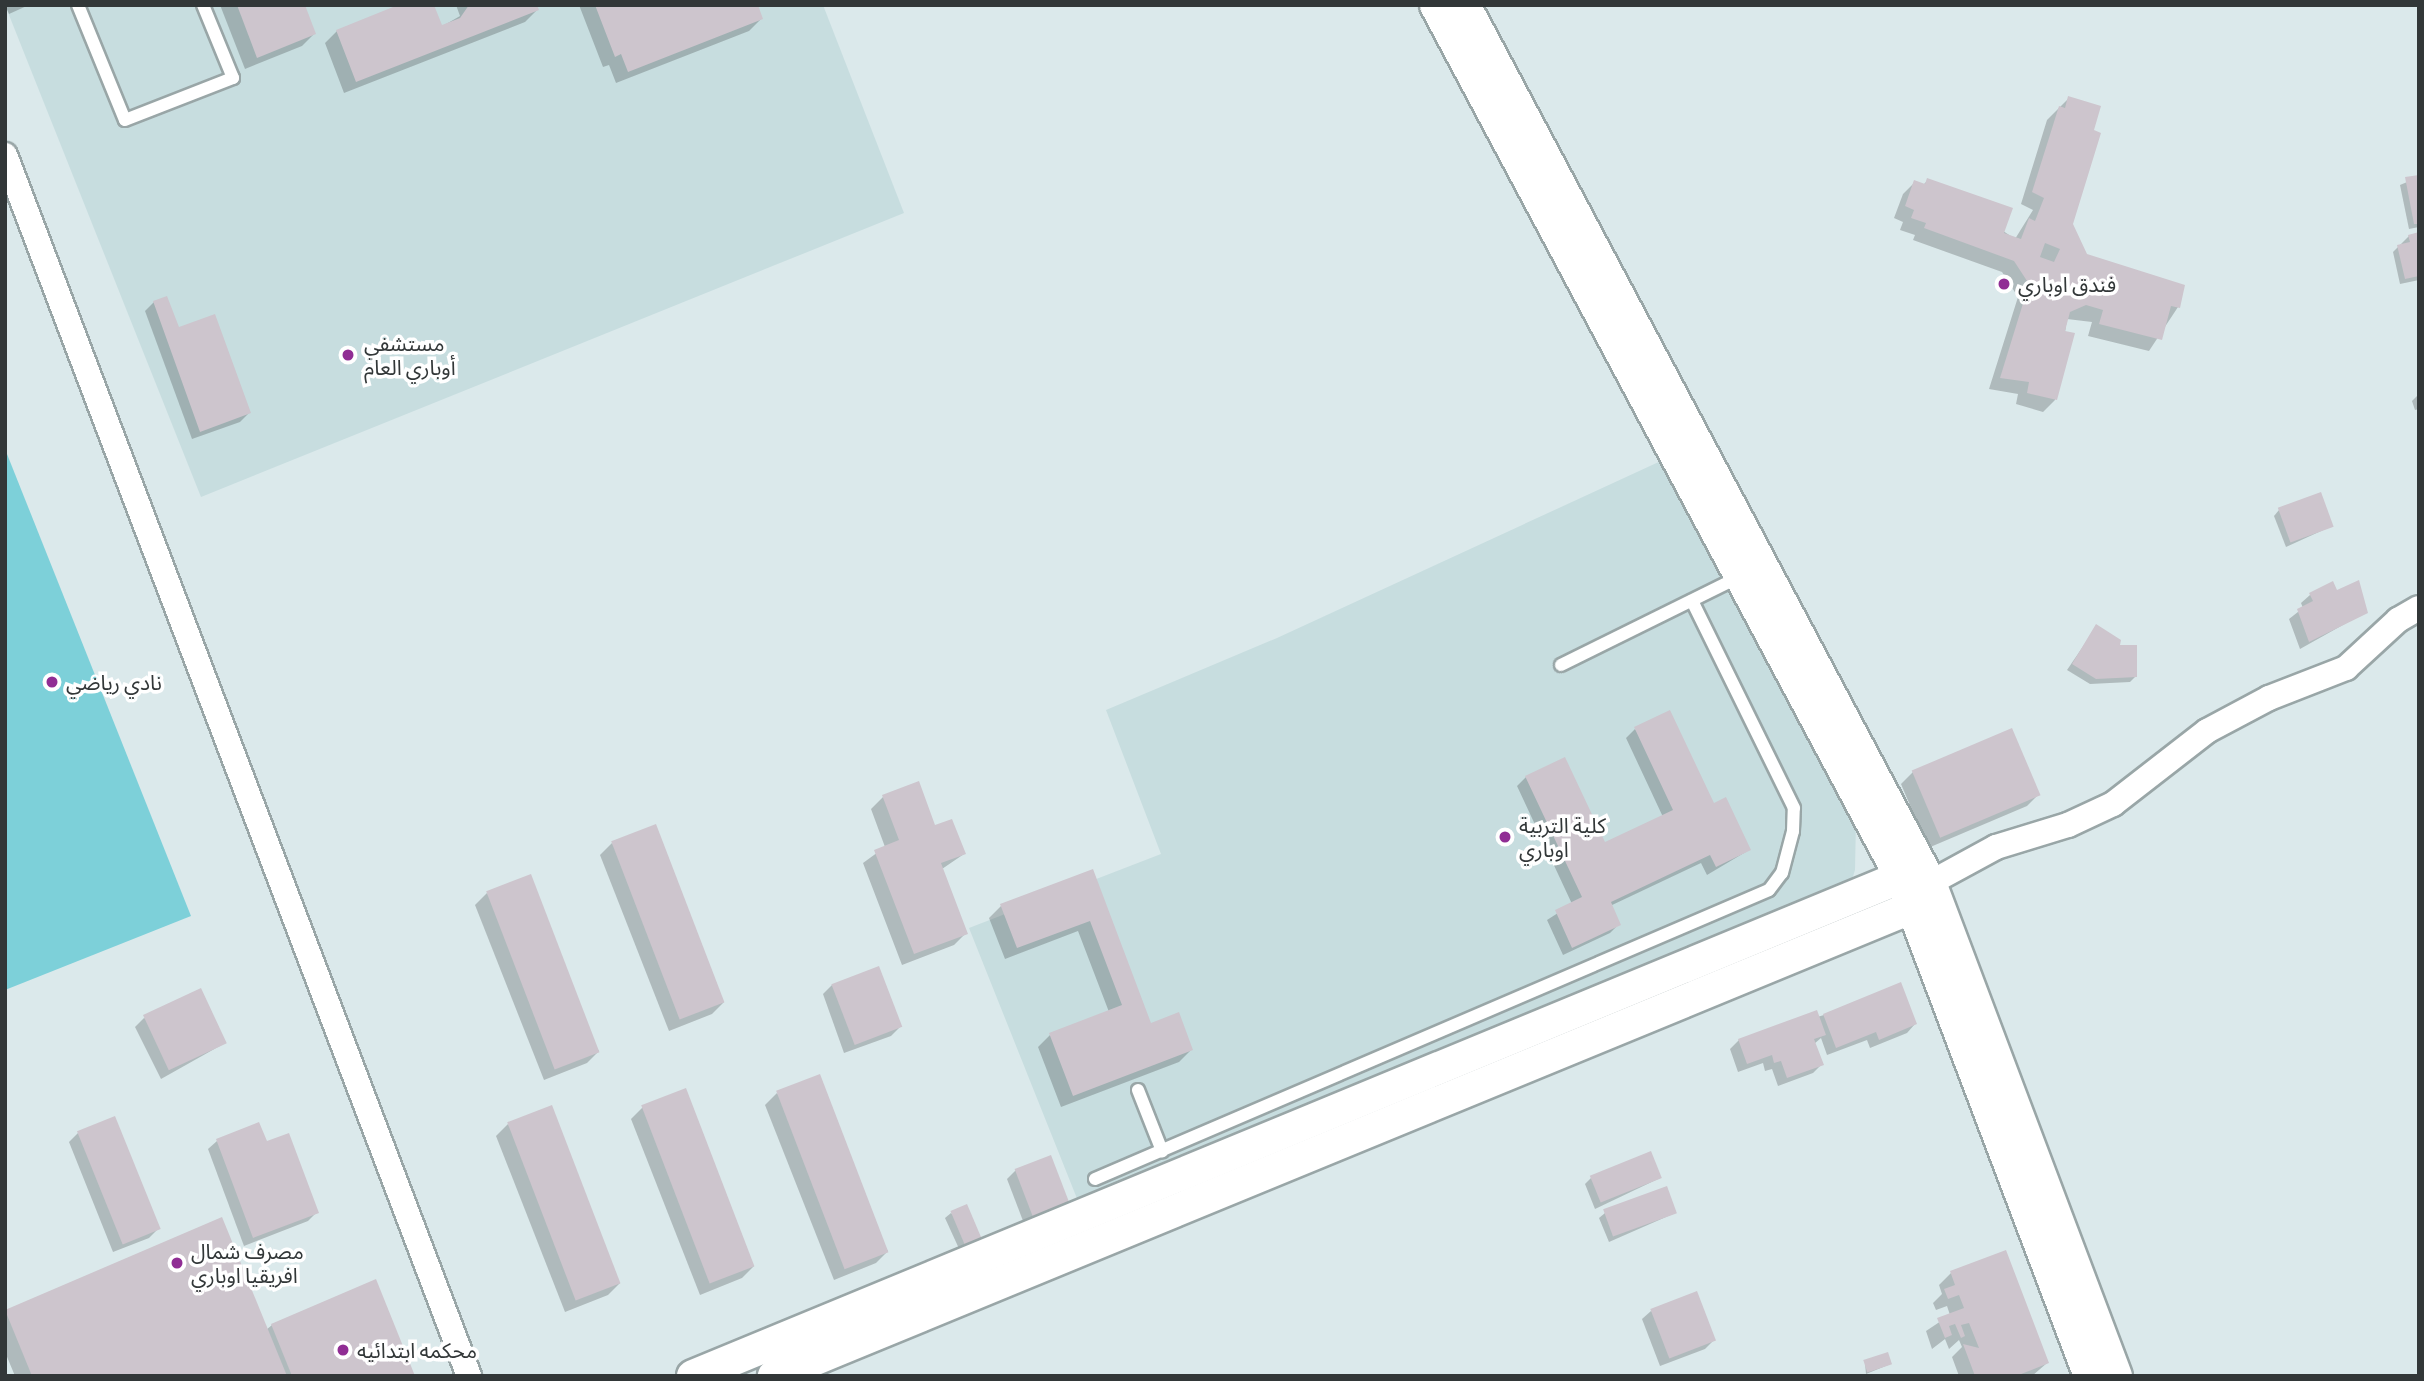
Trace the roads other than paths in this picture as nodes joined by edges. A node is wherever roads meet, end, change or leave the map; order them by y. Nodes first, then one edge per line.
1 (78, 5) edge
2 (203, 5) edge
3 (1436, 5) edge
4 (1464, 5) edge
5 (5, 155) edge
6 (1740, 577) junction
7 (1692, 601) junction
8 (2419, 608) edge
9 (1561, 665) dead end
10 (1870, 820) junction
11 (1914, 889) junction
12 (1827, 907) junction
13 (1846, 934) junction
14 (1938, 974) junction
15 (1138, 1090) dead end
16 (1162, 1150) junction
17 (1094, 1179) dead end
18 (465, 1371) edge
19 (693, 1376) edge
20 (774, 1376) edge
21 (2090, 1376) edge
22 (2116, 1376) edge

1 - 2 lane
3 - 6 street
4 - 11 street
5 - 18 street
6 - 7 lane
6 - 10 street
7 - 9 lane
7 - 16 lane
8 - 11 street
10 - 11 street
10 - 12 street
11 - 12 street
11 - 13 street
11 - 14 street
11 - 22 street
12 - 19 street
13 - 14 street
13 - 20 street
14 - 21 street
15 - 16 lane
16 - 17 lane

